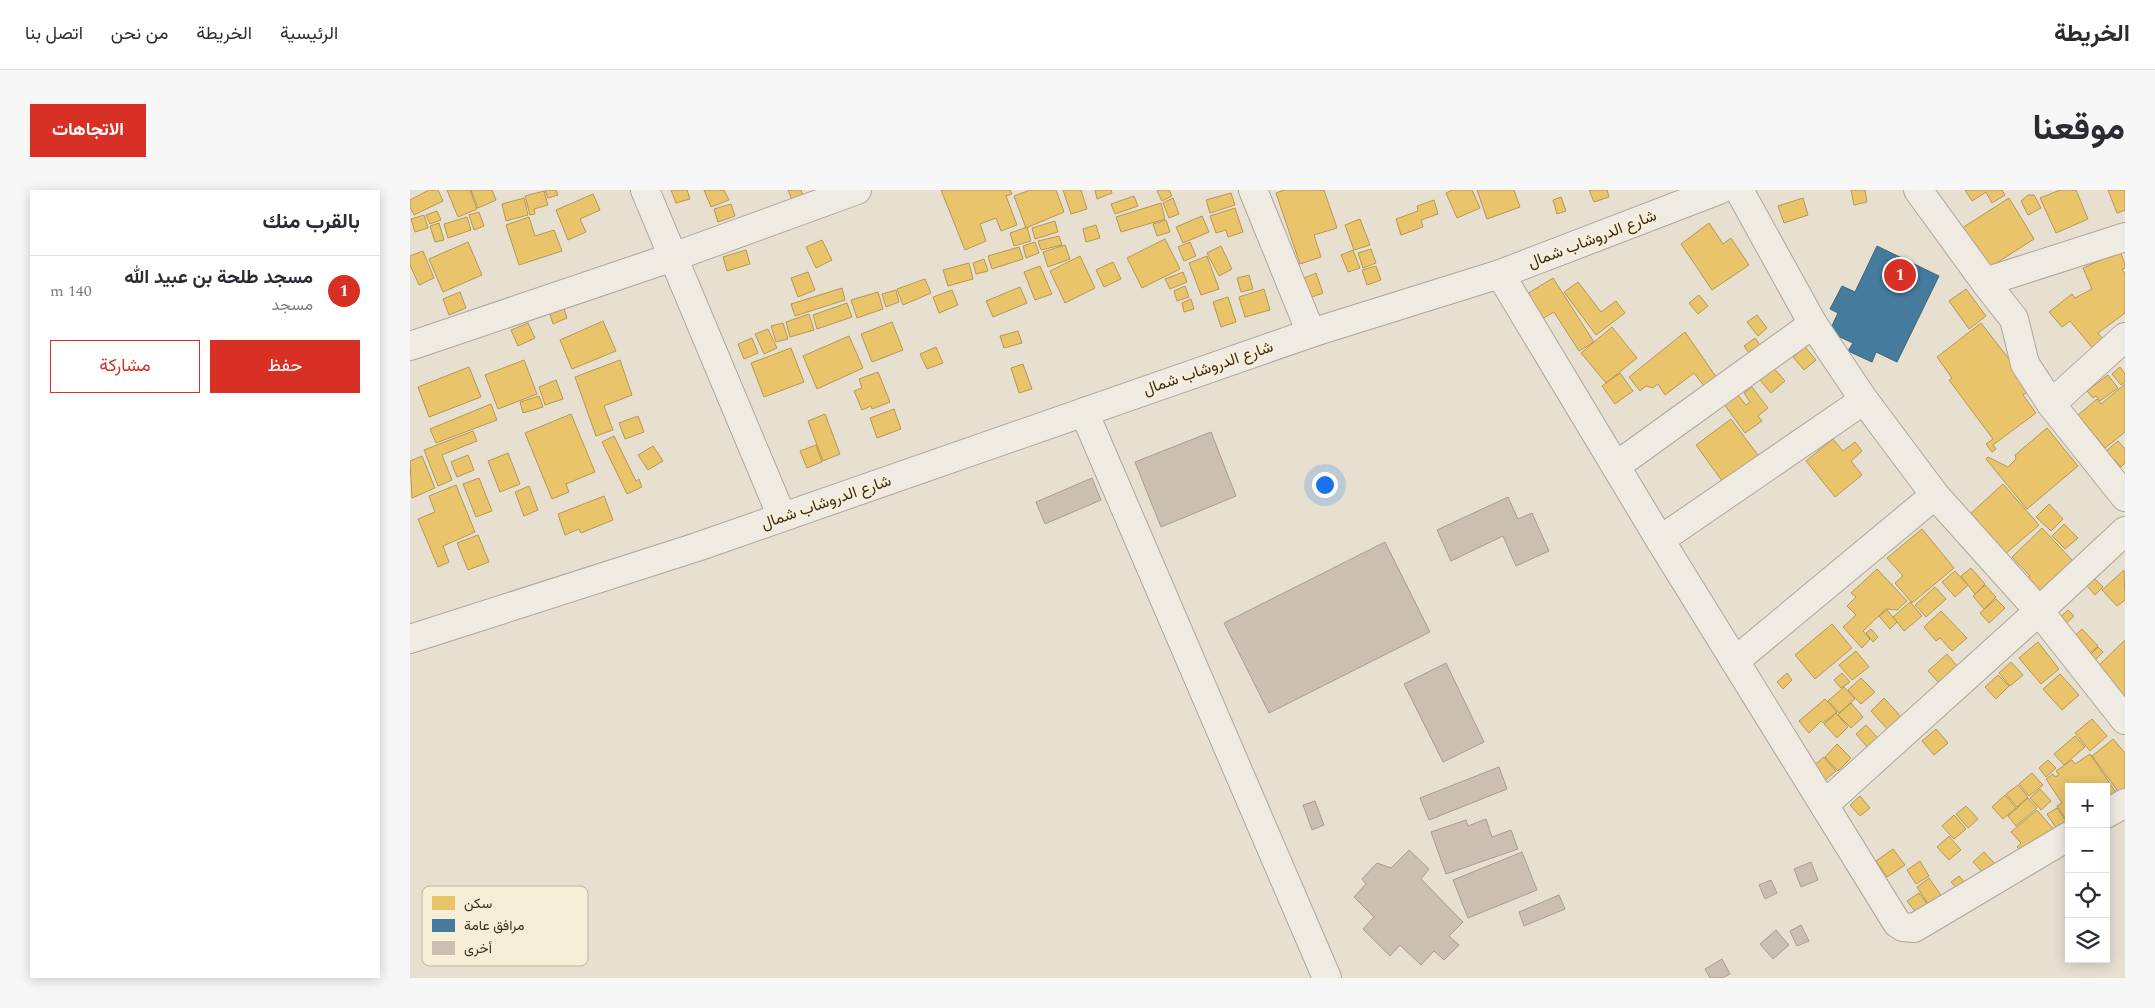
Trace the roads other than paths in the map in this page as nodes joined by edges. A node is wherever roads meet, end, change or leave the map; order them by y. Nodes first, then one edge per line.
1 (645, 190) edge
2 (856, 190) edge
3 (1253, 190) edge
4 (1719, 190) edge
5 (1739, 190) edge
6 (1918, 190) edge
7 (2125, 237) edge
8 (674, 256) junction
9 (1500, 274) junction
10 (1984, 282) junction
11 (1813, 324) junction
12 (1311, 332) junction
13 (2125, 337) edge
14 (410, 346) edge
15 (1864, 400) junction
16 (2051, 404) junction
17 (1084, 412) junction
18 (1616, 466) junction
19 (1935, 495) junction
20 (2125, 497) edge
21 (782, 517) junction
22 (2125, 531) edge
23 (1660, 540) junction
24 (2039, 611) junction
25 (410, 639) edge
26 (1735, 661) junction
27 (2125, 720) edge
28 (2125, 803) edge
29 (1824, 805) junction
30 (2110, 812) edge
31 (2065, 838) edge
32 (1327, 978) edge

1 - 8 street
2 - 8 street
3 - 12 street
4 - 9 street, شارع الدروشاب شمال
5 - 11 street
6 - 10 street
7 - 10 street
8 - 14 street
8 - 21 street
9 - 12 street, شارع الدروشاب شمال
9 - 18 street
10 - 16 street
11 - 15 street
11 - 18 street
12 - 17 street, شارع الدروشاب شمال
13 - 16 street
15 - 19 street
15 - 23 street
16 - 20 street
17 - 21 street, شارع الدروشاب شمال
17 - 32 street
18 - 23 street
19 - 24 street
19 - 26 street
21 - 25 street, شارع الدروشاب شمال
22 - 24 street
23 - 26 street
24 - 27 street
24 - 29 street
26 - 29 street
28 - 30 street
29 - 31 street

